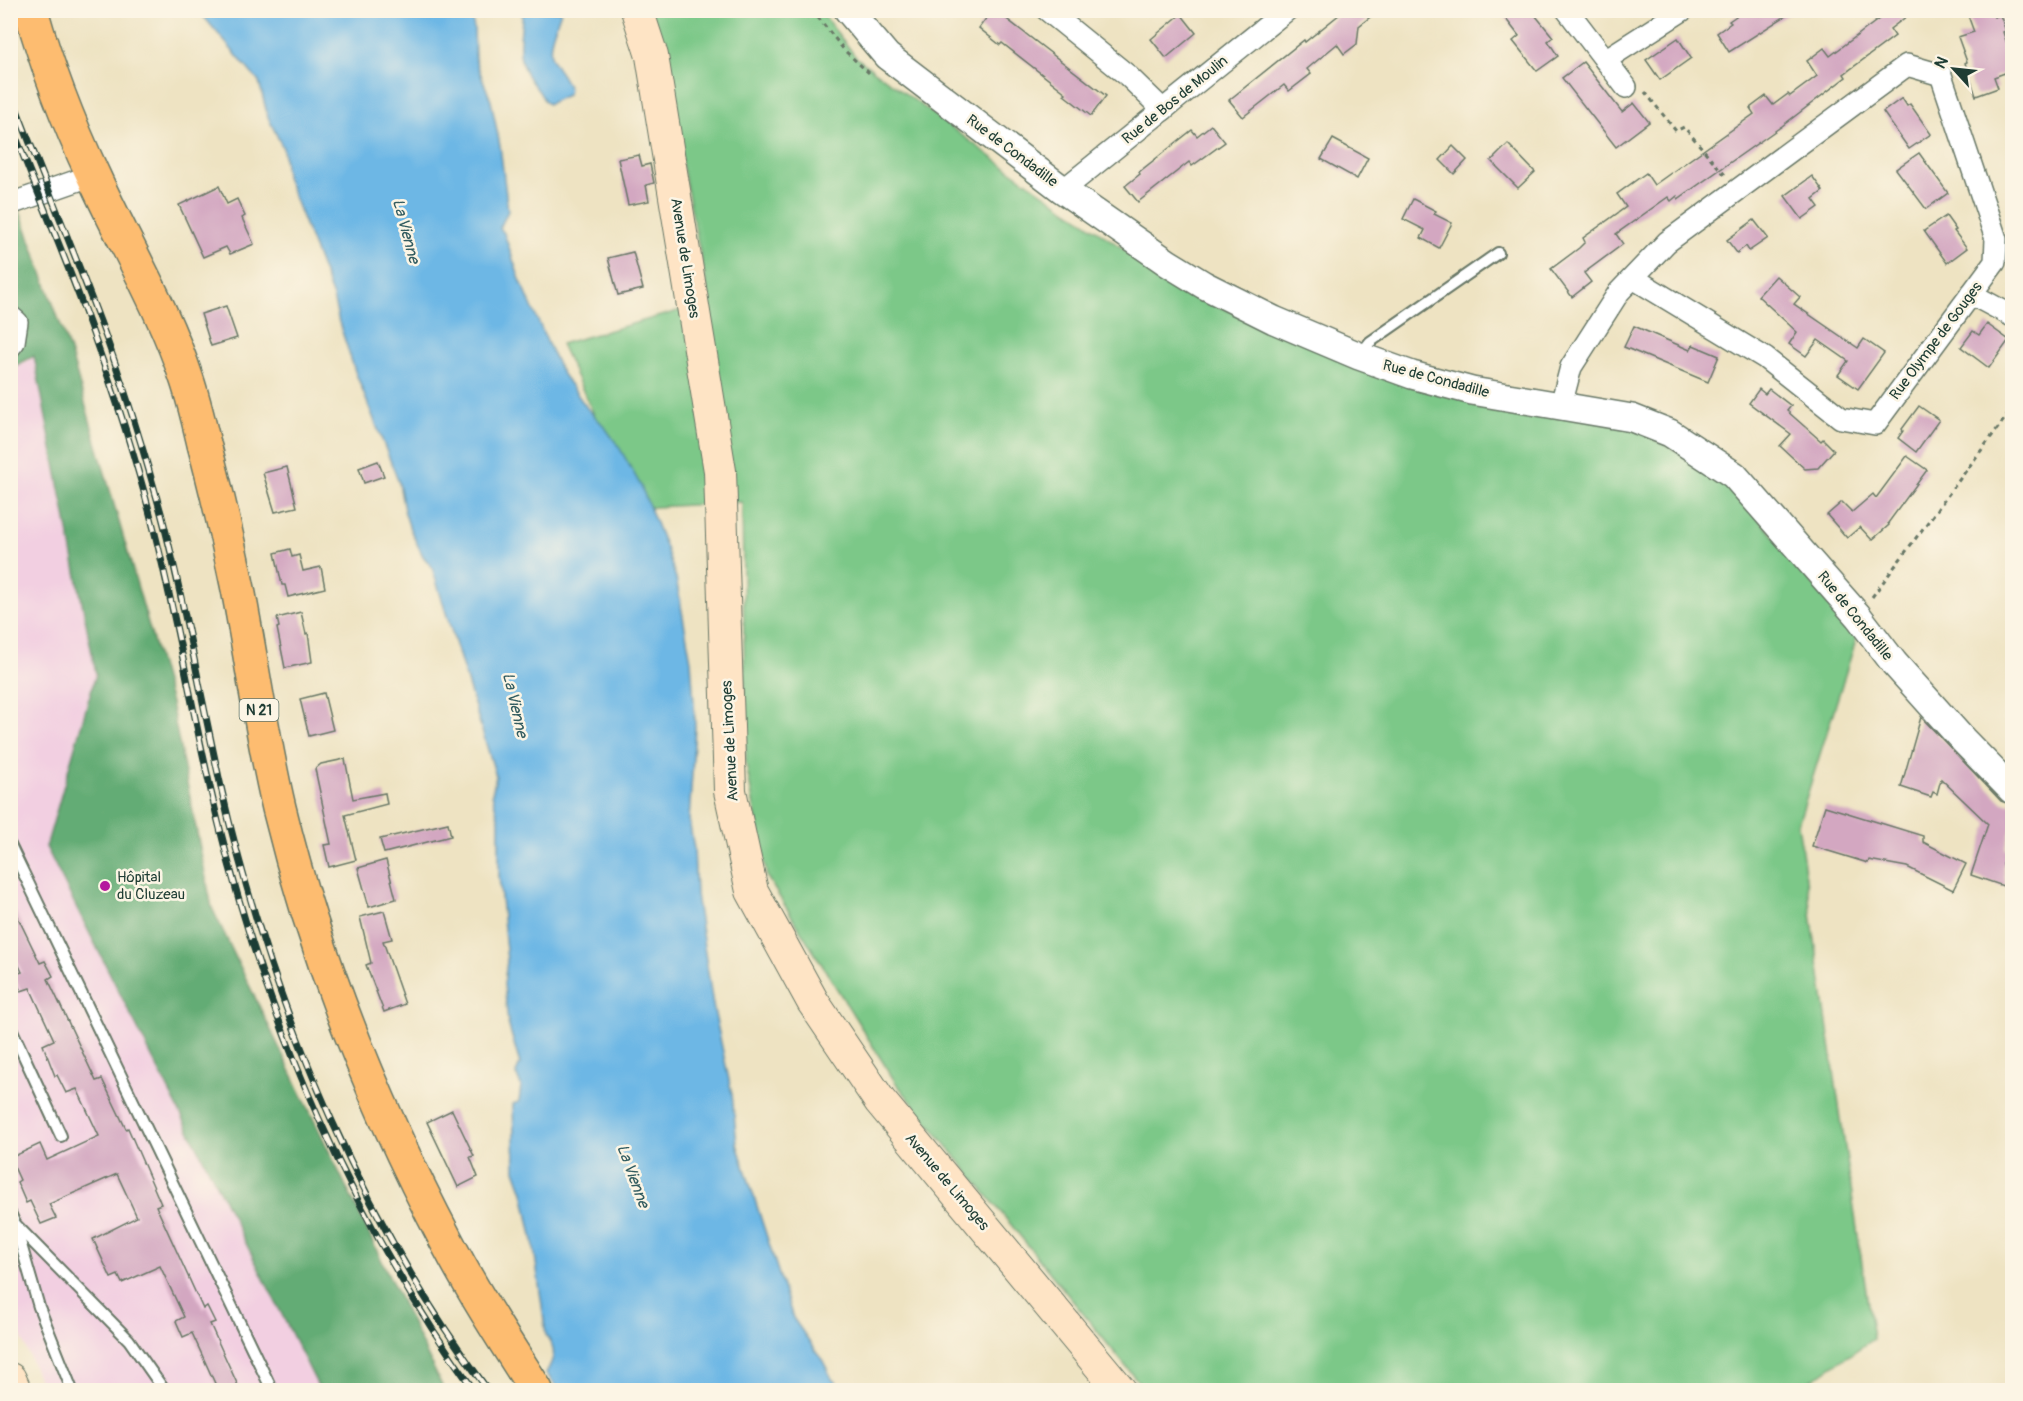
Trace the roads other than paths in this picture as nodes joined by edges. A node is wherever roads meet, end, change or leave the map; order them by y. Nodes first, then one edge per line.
1 (31, 10) edge
2 (637, 10) edge
3 (848, 10) edge
4 (1047, 10) edge
5 (1287, 10) edge
6 (1567, 10) edge
7 (1683, 10) edge
8 (1605, 60) junction
9 (1626, 87) road end
10 (1163, 110) junction
11 (93, 175) junction
12 (1063, 190) junction
13 (10, 204) edge
14 (1498, 253) dead end
15 (1634, 278) junction
16 (1971, 294) junction
17 (10, 316) edge
18 (2013, 316) edge
19 (10, 347) edge
20 (1359, 356) junction
21 (1561, 405) junction
22 (2013, 790) edge
23 (10, 845) edge
24 (10, 1026) edge
25 (61, 1136) dead end
26 (13, 1219) edge
27 (10, 1379) edge
28 (15, 1390) edge
29 (72, 1390) edge
30 (164, 1390) edge
31 (272, 1390) edge
32 (536, 1390) edge
33 (1120, 1390) edge

1 - 11 main road, N 21
2 - 33 main road, Avenue de Limoges
3 - 12 street, Rue de Condadille
4 - 10 street
5 - 10 street, Rue de Bos de Moulin
6 - 8 street
7 - 8 street
8 - 9 street
10 - 12 street, Rue de Bos de Moulin
11 - 13 street
11 - 32 main road, N 21
12 - 20 street, Rue de Condadille
14 - 20 lane
15 - 16 street, Rue Olympe de Gouges
15 - 16 street, Rue Olympe de Gouges
15 - 21 street, Rue Olympe de Gouges
16 - 18 street
17 - 19 street
20 - 21 street, Rue de Condadille
21 - 22 street, Rue de Condadille
23 - 31 lane
24 - 25 lane
26 - 29 lane
26 - 30 lane
27 - 28 main road

